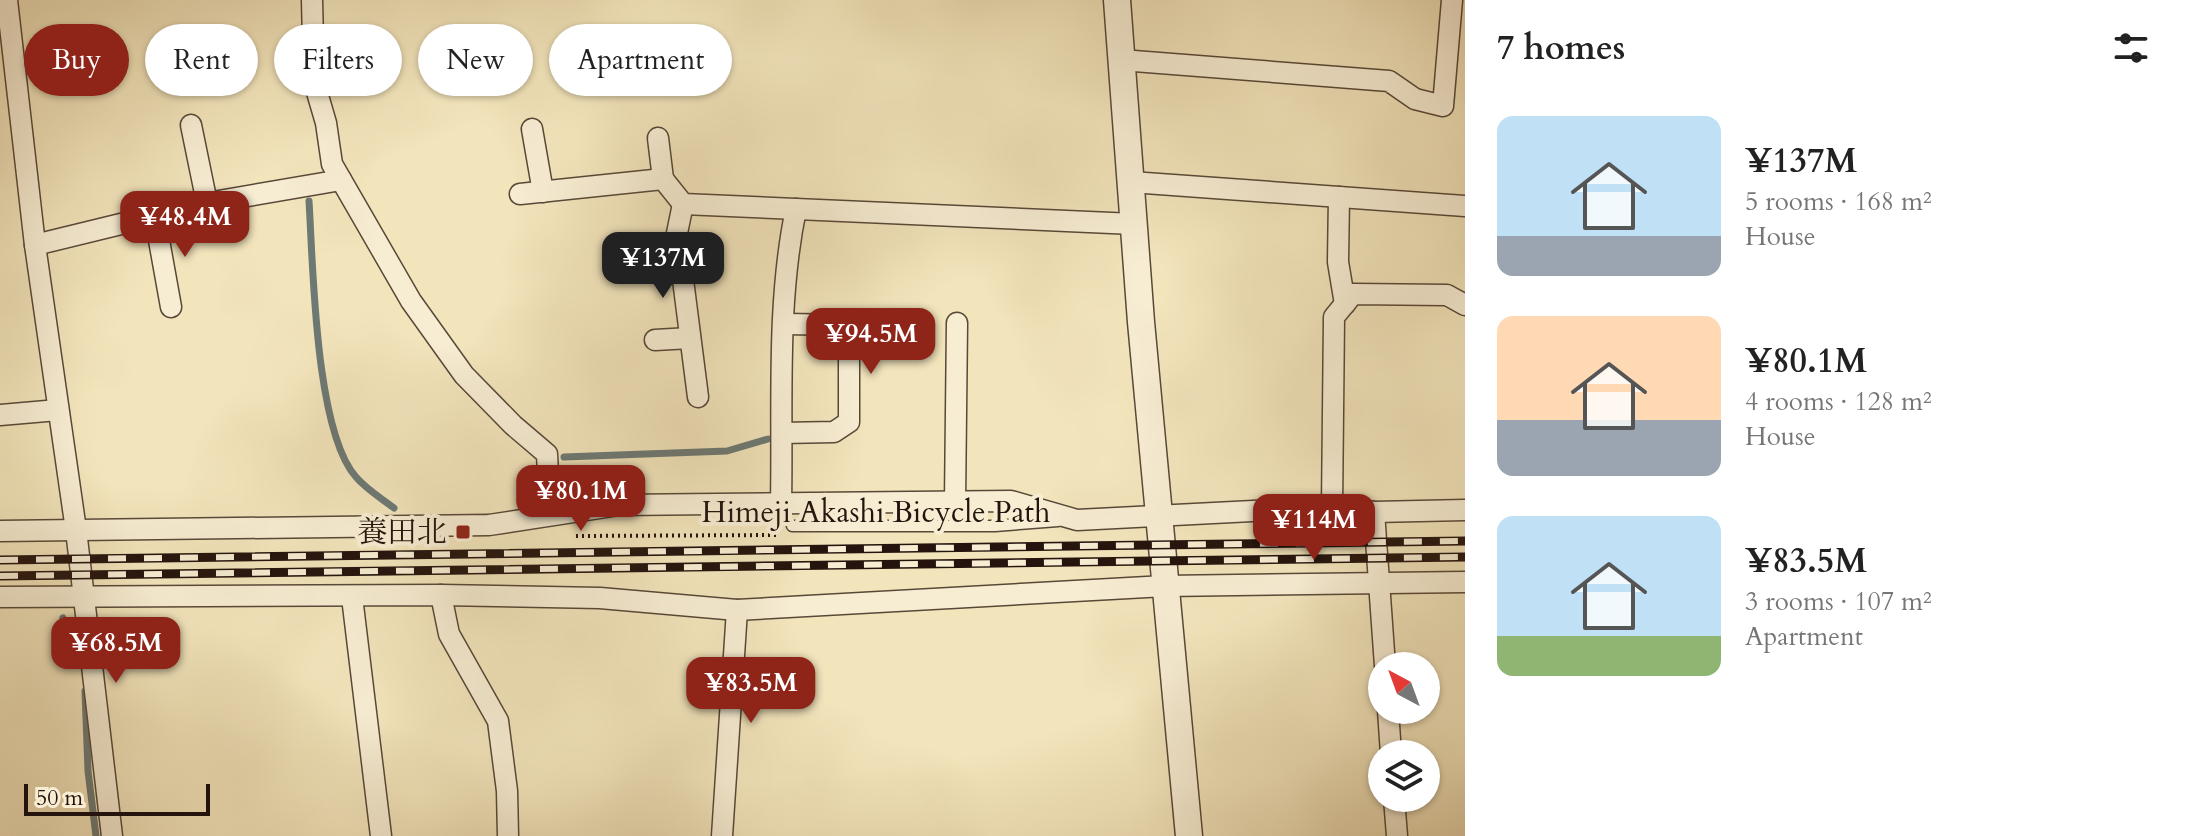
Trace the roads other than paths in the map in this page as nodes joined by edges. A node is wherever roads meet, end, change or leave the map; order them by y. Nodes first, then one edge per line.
1 (7, 0) edge
2 (312, 0) edge
3 (1117, 0) edge
4 (1452, 0) edge
5 (1121, 60) junction
6 (1263, 71) junction
7 (1262, 92) dead end
8 (191, 125) dead end
9 (532, 129) dead end
10 (658, 138) dead end
11 (663, 179) junction
12 (341, 180) junction
13 (1131, 182) junction
14 (543, 192) junction
15 (520, 194) dead end
16 (1339, 197) junction
17 (207, 203) junction
18 (683, 204) junction
19 (1465, 206) edge
20 (796, 209) junction
21 (155, 218) junction
22 (1134, 224) junction
23 (35, 245) junction
24 (1345, 304) junction
25 (1465, 305) edge
26 (171, 307) dead end
27 (957, 323) dead end
28 (784, 324) junction
29 (690, 338) junction
30 (655, 340) dead end
31 (698, 397) dead end
32 (58, 410) junction
33 (0, 415) edge
34 (782, 433) junction
35 (955, 502) junction
36 (781, 503) junction
37 (1332, 507) junction
38 (1465, 510) edge
39 (1374, 512) junction
40 (550, 515) junction
41 (1159, 516) junction
42 (1077, 520) junction
43 (792, 526) dead end
44 (76, 530) junction
45 (0, 531) edge
46 (1465, 582) edge
47 (1379, 583) junction
48 (1165, 586) junction
49 (441, 595) junction
50 (0, 597) edge
51 (84, 597) junction
52 (352, 597) junction
53 (737, 610) junction
54 (1384, 652) edge
55 (1395, 812) edge
56 (112, 836) edge
57 (381, 836) edge
58 (508, 836) edge
59 (722, 836) edge
60 (1189, 836) edge
61 (1397, 836) edge

1 - 23 street
2 - 12 street
3 - 5 street
4 - 6 street
5 - 6 street
5 - 13 street
6 - 7 street
8 - 17 street
9 - 14 street
10 - 11 street
11 - 14 street
11 - 18 street
12 - 17 street
12 - 40 street
13 - 16 street
13 - 22 street
14 - 15 street
16 - 19 street
16 - 24 street
17 - 21 street
18 - 20 street
18 - 29 street
20 - 22 street
20 - 28 street
21 - 23 street
21 - 26 street
22 - 41 street
23 - 32 street
24 - 25 street
24 - 37 street
27 - 35 street
28 - 34 street
28 - 34 street
29 - 30 street
29 - 31 street
32 - 33 street
32 - 44 street
34 - 36 street
35 - 36 street
35 - 42 street
36 - 40 street
37 - 39 street
37 - 41 street
38 - 39 street
39 - 47 street
40 - 44 street
41 - 42 street
41 - 48 street
42 - 43 lane
44 - 45 street
44 - 51 street
46 - 47 street
47 - 48 street
47 - 54 street
48 - 53 street
48 - 60 street
49 - 52 street
49 - 53 street
49 - 58 street
50 - 51 street
51 - 52 street
51 - 56 street
52 - 57 street
53 - 59 street
55 - 61 street

